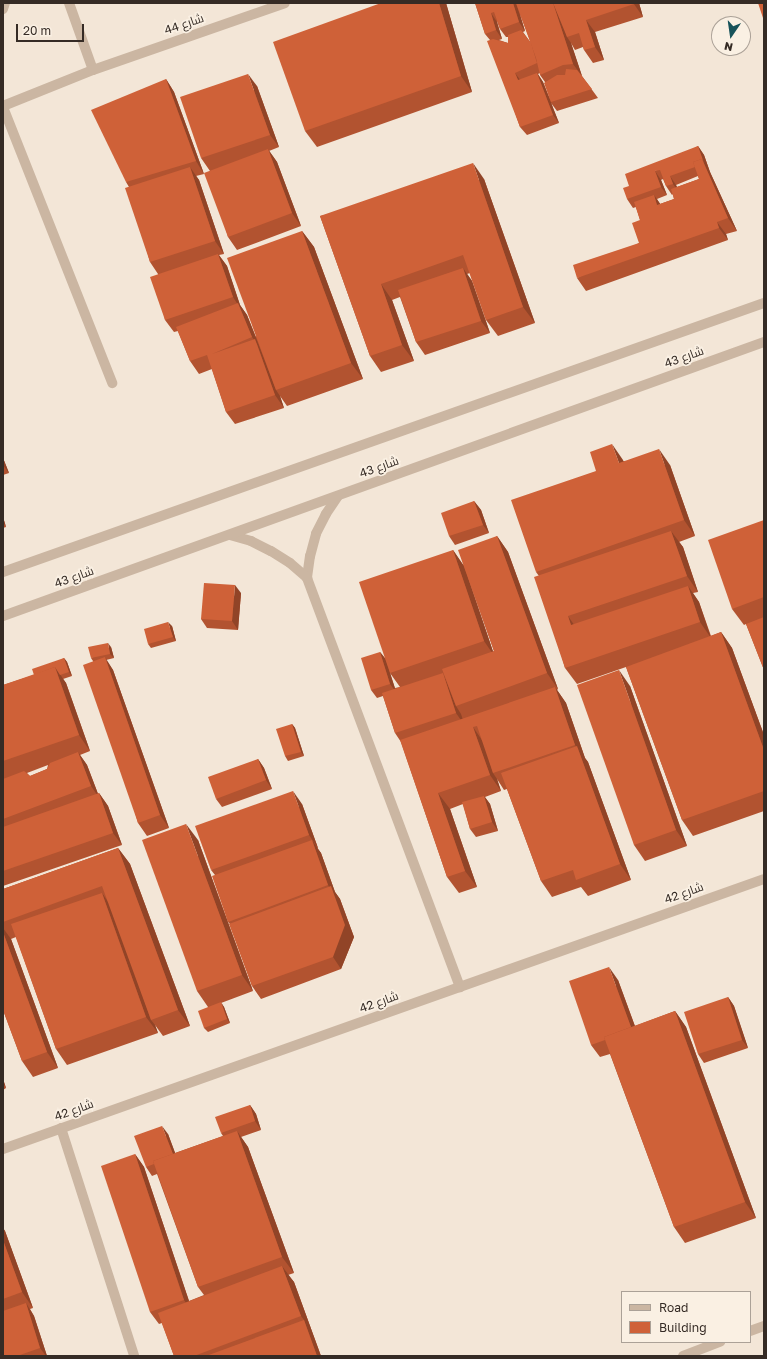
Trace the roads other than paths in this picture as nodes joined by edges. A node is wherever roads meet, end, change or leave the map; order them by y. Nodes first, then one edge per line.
1 (5, 3) edge
2 (69, 3) edge
3 (285, 3) edge
4 (3, 9) edge
5 (93, 70) junction
6 (3, 107) edge
7 (764, 303) edge
8 (764, 342) edge
9 (112, 383) dead end
10 (338, 496) junction
11 (230, 534) junction
12 (3, 572) edge
13 (307, 578) junction
14 (3, 616) edge
15 (764, 879) edge
16 (460, 987) junction
17 (61, 1128) junction
18 (3, 1149) edge
19 (764, 1326) edge
20 (751, 1331) edge
21 (717, 1343) edge
22 (134, 1356) edge
23 (683, 1356) edge

1 - 4 street
2 - 5 street
3 - 5 street, شارع 44
5 - 6 street, شارع 44
6 - 9 street
7 - 12 street, شارع 43
8 - 10 street, شارع 43
10 - 11 street, شارع 43
10 - 13 street
11 - 13 street
11 - 14 street, شارع 43
13 - 16 street
15 - 16 street, شارع 42
16 - 17 street, شارع 42
17 - 18 street, شارع 42
17 - 22 street
19 - 20 street
21 - 23 street

